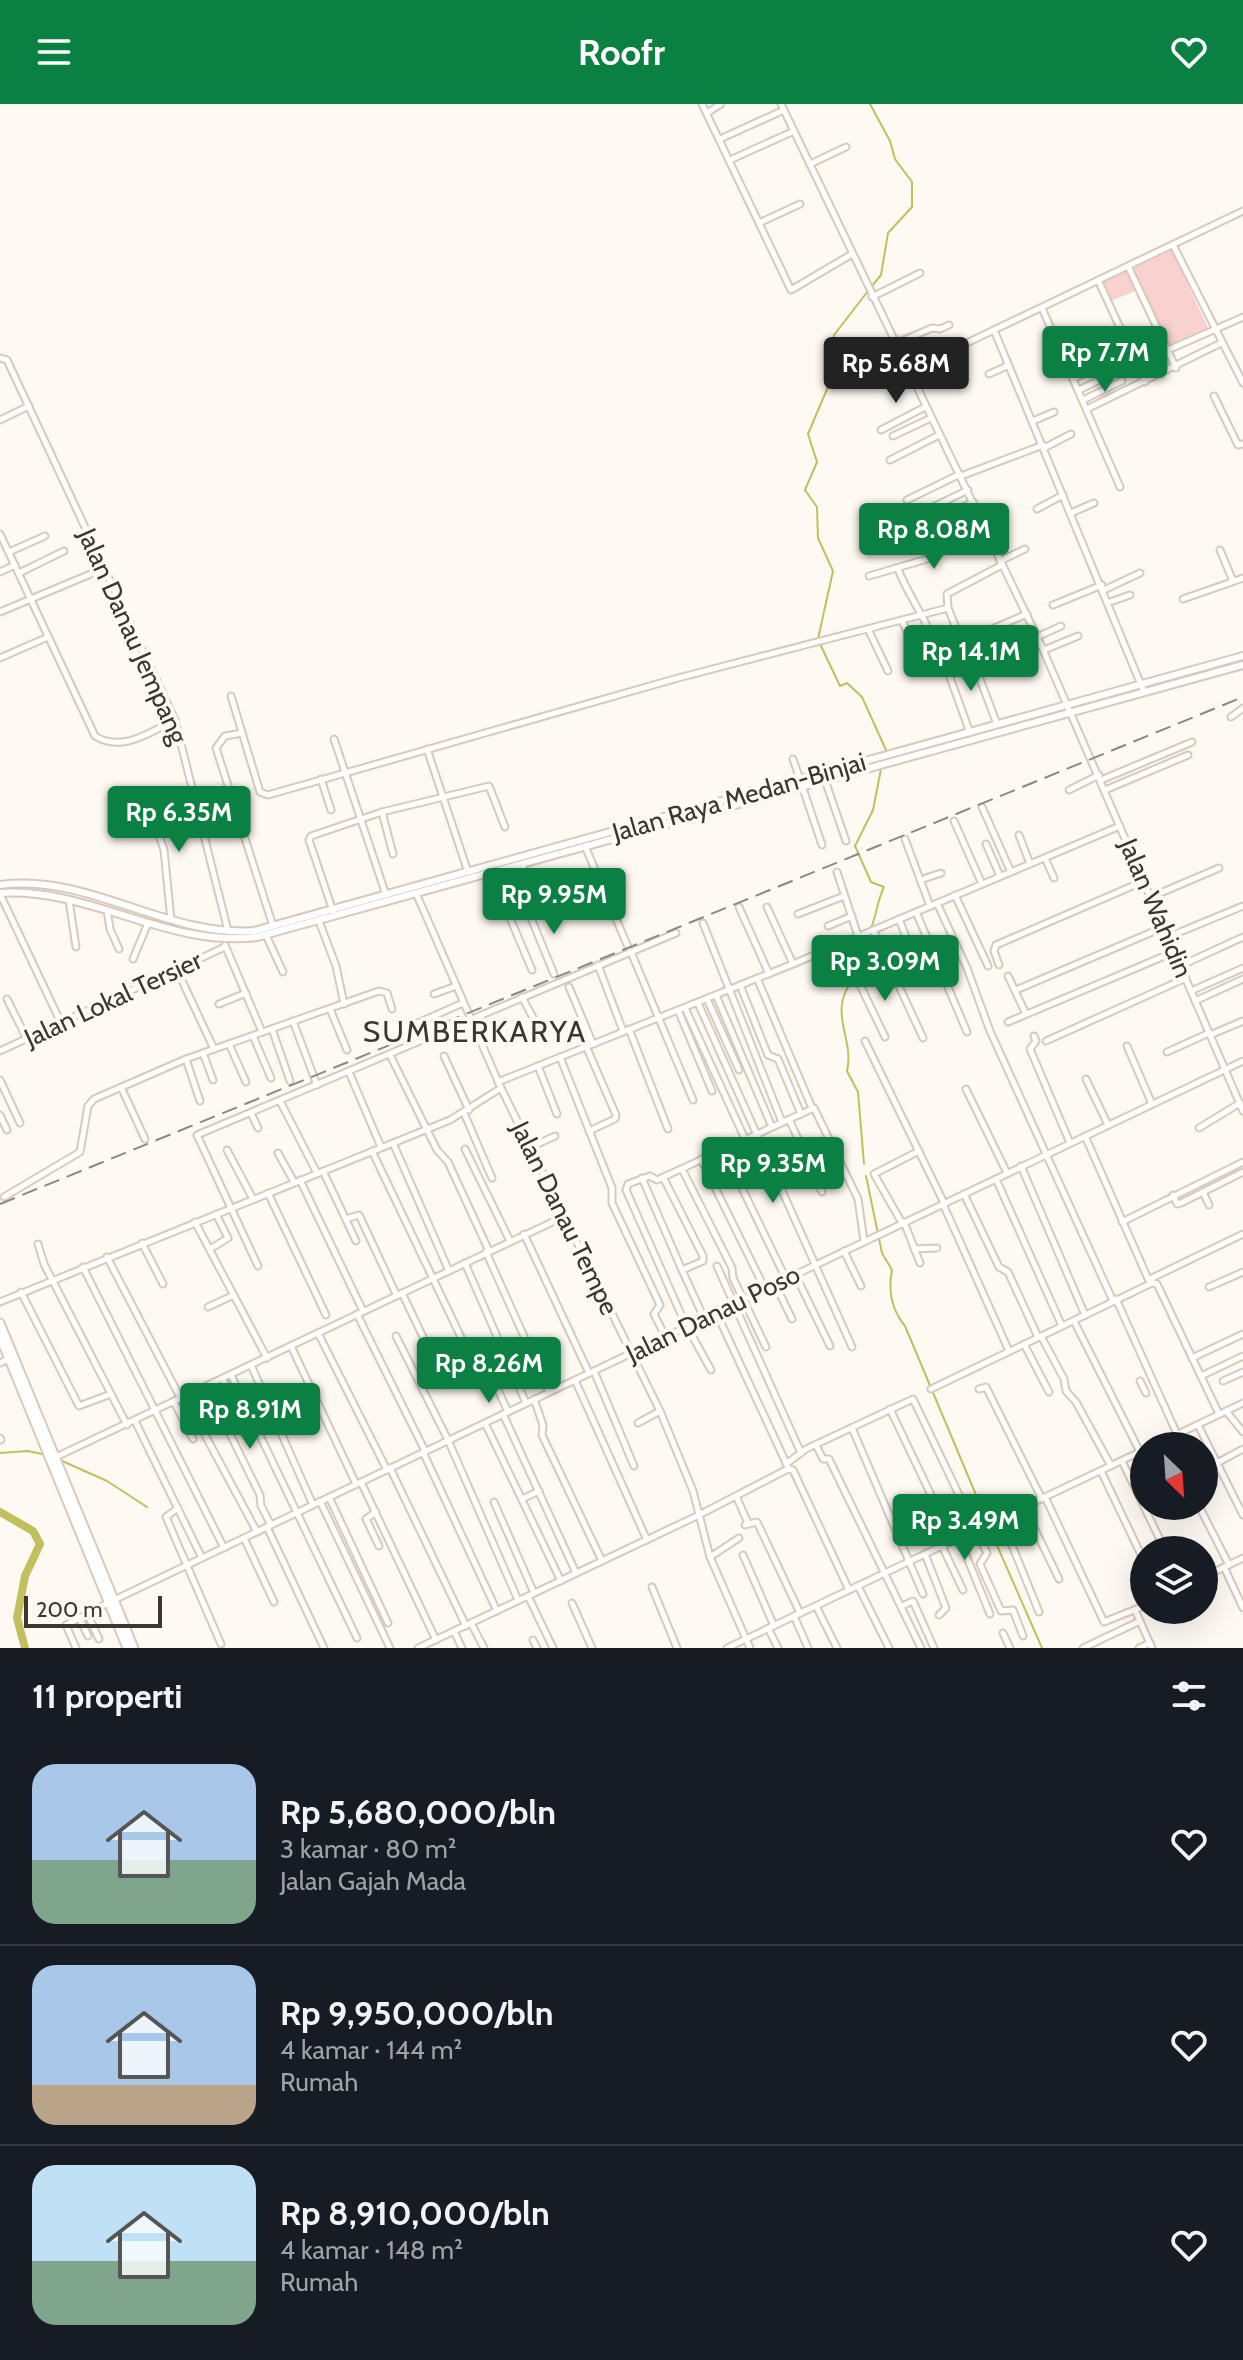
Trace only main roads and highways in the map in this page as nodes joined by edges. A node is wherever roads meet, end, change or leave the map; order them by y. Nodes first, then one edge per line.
1 (1243, 656) edge
2 (1243, 665) edge
3 (1143, 688) junction
4 (1070, 709) junction
5 (801, 784) junction
6 (0, 885) edge
7 (416, 891) junction
8 (0, 894) edge
9 (226, 939) junction
10 (0, 1323) edge
11 (0, 1337) edge
12 (4, 1361) edge
13 (54, 1459) junction
14 (112, 1601) junction
15 (127, 1648) edge
16 (134, 1648) edge

1 - 3 main road, Jalan Raya Medan-Binjai
2 - 3 main road, Jalan Raya Medan-Binjai
3 - 4 main road, Jalan Raya Medan-Binjai
4 - 5 main road, Jalan Raya Medan-Binjai
4 - 5 main road, Jalan Raya Medan-Binjai
5 - 7 main road, Jalan Raya Medan-Binjai
5 - 7 main road, Jalan Raya Medan-Binjai
6 - 9 main road, Jalan Raya Medan-Binjai
7 - 9 main road, Jalan Raya Medan-Binjai
7 - 9 main road, Jalan Raya Medan-Binjai
8 - 9 main road, Jalan Raya Medan-Binjai
10 - 13 highway
11 - 12 highway
12 - 13 highway
13 - 14 highway
14 - 15 highway
14 - 16 highway

